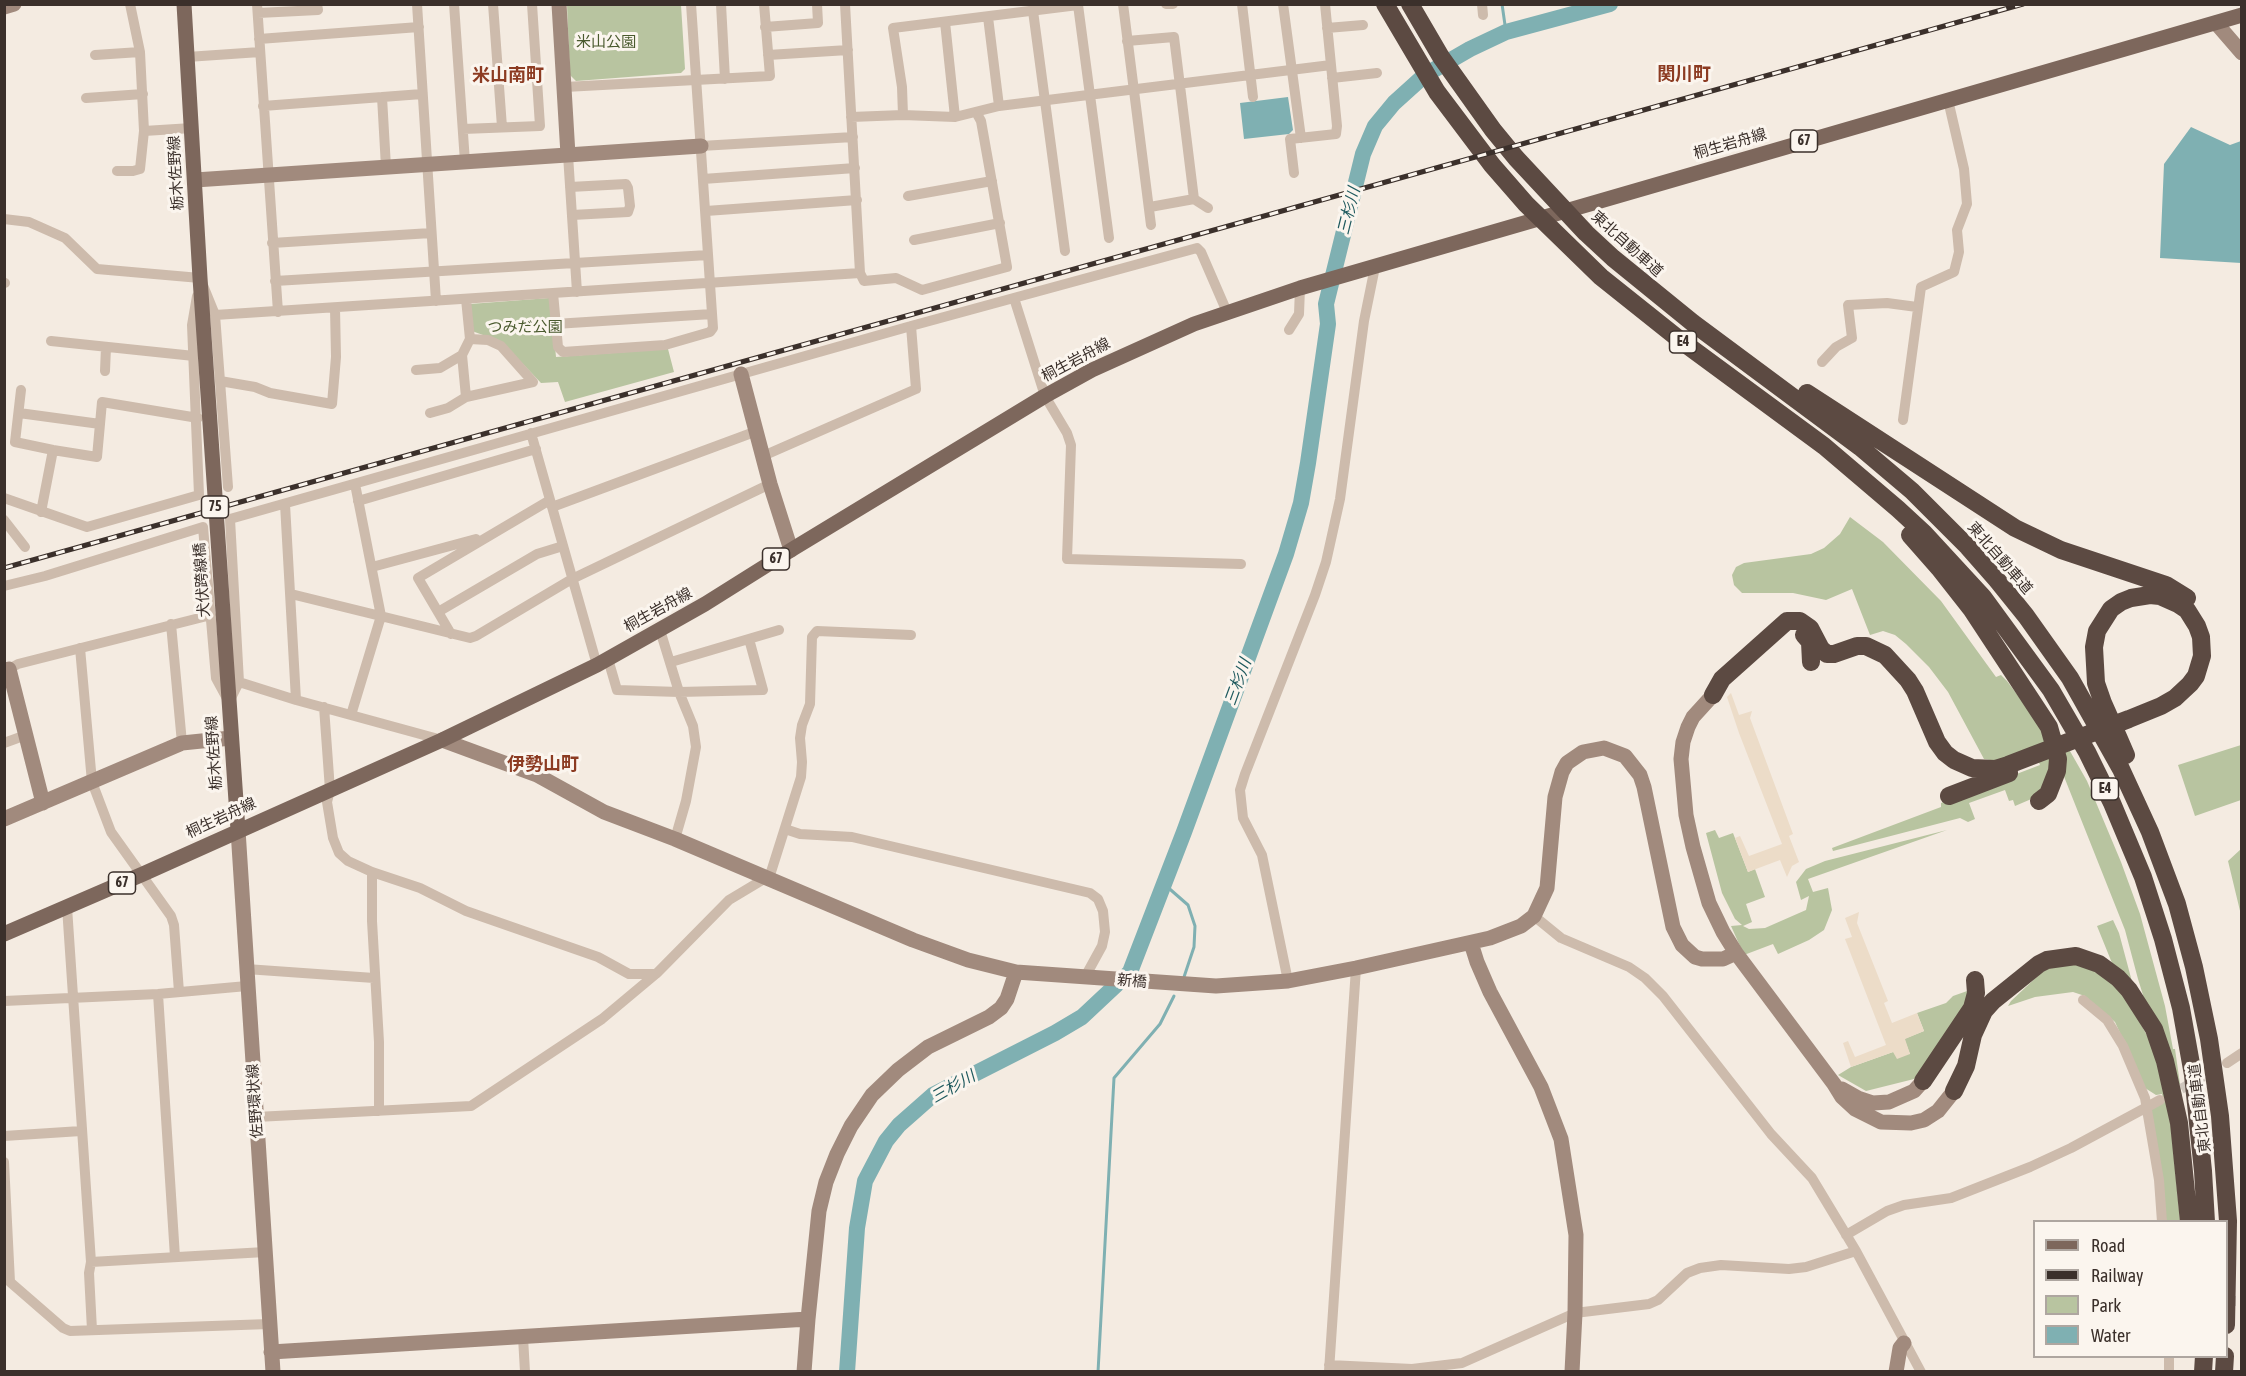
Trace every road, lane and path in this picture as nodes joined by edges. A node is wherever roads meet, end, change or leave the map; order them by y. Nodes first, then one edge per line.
1 (14, 4) edge
2 (130, 4) edge
3 (184, 4) edge
4 (317, 4) edge
5 (417, 4) edge
6 (454, 4) edge
7 (493, 4) edge
8 (532, 4) edge
9 (559, 4) edge
10 (691, 4) edge
11 (721, 4) edge
12 (764, 4) edge
13 (817, 4) edge
14 (845, 4) edge
15 (1123, 4) edge
16 (1166, 4) edge
17 (1173, 4) edge
18 (1242, 4) edge
19 (1283, 4) edge
20 (1324, 4) edge
21 (1385, 4) edge
22 (1410, 4) edge
23 (4, 7) edge
24 (258, 9) edge
25 (1033, 10) junction
26 (2241, 15) edge
27 (988, 17) junction
28 (945, 22) junction
29 (2216, 22) junction
30 (1363, 25) dead end
31 (418, 27) junction
32 (765, 27) junction
33 (1327, 28) junction
34 (259, 39) junction
35 (1127, 41) junction
36 (848, 50) junction
37 (140, 52) junction
38 (260, 52) junction
39 (2241, 53) edge
40 (95, 55) dead end
41 (768, 55) junction
42 (187, 57) junction
43 (1331, 65) junction
44 (1292, 69) junction
45 (1377, 73) dead end
46 (1251, 74) junction
47 (1332, 78) junction
48 (725, 79) junction
49 (695, 80) junction
50 (1180, 83) junction
51 (565, 87) junction
52 (1134, 89) junction
53 (143, 94) junction
54 (422, 94) junction
55 (1090, 94) junction
56 (382, 97) junction
57 (1254, 97) dead end
58 (86, 98) dead end
59 (1044, 100) junction
60 (1948, 100) junction
61 (263, 106) junction
62 (999, 106) junction
63 (976, 112) junction
64 (903, 115) junction
65 (851, 117) junction
66 (956, 117) junction
67 (192, 128) junction
68 (502, 128) junction
69 (463, 129) junction
70 (144, 131) junction
71 (853, 136) junction
72 (1301, 138) junction
73 (701, 146) junction
74 (568, 155) junction
75 (465, 162) junction
76 (428, 164) junction
77 (386, 167) junction
78 (855, 168) junction
79 (117, 171) dead end
80 (1294, 173) dead end
81 (268, 175) junction
82 (703, 179) junction
83 (195, 180) junction
84 (992, 181) junction
85 (570, 187) junction
86 (908, 196) dead end
87 (857, 200) junction
88 (1194, 200) junction
89 (1150, 207) junction
90 (1208, 208) dead end
91 (706, 211) junction
92 (572, 215) junction
93 (4, 219) edge
94 (1000, 223) junction
95 (1151, 225) dead end
96 (431, 233) junction
97 (1109, 238) dead end
98 (914, 240) dead end
99 (272, 243) junction
100 (1065, 251) dead end
101 (708, 255) junction
102 (575, 263) junction
103 (1371, 268) junction
104 (434, 271) junction
105 (860, 273) junction
106 (200, 278) junction
107 (275, 281) junction
108 (710, 283) junction
109 (1305, 287) junction
110 (577, 292) junction
111 (553, 293) junction
112 (1014, 298) junction
113 (466, 299) junction
114 (436, 301) junction
115 (1917, 307) junction
116 (335, 308) junction
117 (278, 312) junction
118 (1227, 312) junction
119 (712, 314) junction
120 (215, 315) junction
121 (1692, 323) junction
122 (555, 324) junction
123 (911, 326) junction
124 (1289, 330) dead end
125 (470, 339) junction
126 (204, 340) joint
127 (51, 341) dead end
128 (106, 347) junction
129 (462, 355) junction
130 (194, 356) junction
131 (1822, 362) dead end
132 (416, 370) dead end
133 (105, 371) dead end
134 (741, 374) junction
135 (220, 381) junction
136 (21, 390) dead end
137 (1046, 396) junction
138 (466, 397) junction
139 (19, 413) junction
140 (430, 413) dead end
141 (198, 418) junction
142 (1903, 420) dead end
143 (100, 424) junction
144 (757, 431) junction
145 (531, 433) junction
146 (1824, 446) junction
147 (536, 449) junction
148 (53, 450) junction
149 (763, 456) junction
150 (355, 484) junction
151 (770, 484) junction
152 (228, 487) dead end
153 (4, 498) edge
154 (358, 501) junction
155 (551, 503) junction
156 (285, 504) junction
157 (41, 512) junction
158 (4, 520) edge
159 (491, 535) junction
160 (563, 546) junction
161 (25, 548) dead end
162 (792, 550) junction
163 (1241, 564) dead end
164 (372, 567) junction
165 (572, 579) junction
166 (4, 586) edge
167 (291, 594) junction
168 (438, 612) junction
169 (211, 615) junction
170 (381, 616) junction
171 (171, 624) junction
172 (660, 630) junction
173 (779, 630) dead end
174 (451, 634) junction
175 (911, 635) dead end
176 (749, 639) junction
177 (80, 648) junction
178 (602, 662) junction
179 (671, 662) junction
180 (1811, 662) dead end
181 (7, 670) edge
182 (233, 678) junction
183 (679, 692) junction
184 (1713, 695) junction
185 (296, 700) junction
186 (229, 702) junction
187 (324, 707) junction
188 (351, 715) junction
189 (2130, 722) junction
190 (26, 735) junction
191 (231, 738) junction
192 (442, 740) junction
193 (4, 742) edge
194 (182, 743) junction
195 (2036, 759) junction
196 (92, 782) junction
197 (330, 790) junction
198 (1949, 796) dead end
199 (2039, 801) dead end
200 (43, 803) junction
201 (4, 819) edge
202 (785, 829) junction
203 (238, 830) junction
204 (675, 839) junction
205 (372, 872) junction
206 (143, 874) junction
207 (765, 879) junction
208 (67, 907) junction
209 (1534, 916) junction
210 (4, 934) edge
211 (2185, 934) junction
212 (1471, 943) junction
213 (1736, 953) junction
214 (1356, 968) junction
215 (246, 969) junction
216 (1016, 972) junction
217 (657, 974) junction
218 (1085, 977) junction
219 (374, 978) junction
220 (1975, 980) dead end
221 (1288, 981) junction
222 (248, 986) junction
223 (179, 992) junction
224 (158, 994) junction
225 (73, 998) junction
226 (2083, 1000) dead end
227 (4, 1001) edge
228 (2241, 1053) edge
229 (2227, 1063) tunnel mouth
230 (1923, 1081) joint
231 (1834, 1084) junction
232 (1954, 1092) joint
233 (2160, 1100) tunnel mouth
234 (2147, 1107) junction
235 (379, 1111) junction
236 (256, 1117) junction
237 (81, 1131) junction
238 (4, 1136) edge
239 (4, 1162) edge
240 (2162, 1220) edge
241 (2188, 1220) edge
242 (2206, 1220) edge
243 (2228, 1220) edge
244 (1846, 1235) junction
245 (1856, 1251) junction
246 (265, 1252) junction
247 (175, 1257) junction
248 (91, 1262) junction
249 (1575, 1313) junction
250 (808, 1319) junction
251 (269, 1324) junction
252 (92, 1330) junction
253 (523, 1337) junction
254 (1904, 1343) junction
255 (272, 1352) junction
256 (1329, 1368) edge
257 (273, 1371) edge
258 (525, 1371) edge
259 (804, 1371) edge
260 (1572, 1371) edge
261 (1896, 1371) edge
262 (1921, 1371) edge

1 - 23 street
2 - 37 street
3 - 42 main road, 栃木佐野線 / 75
4 - 24 street
5 - 31 street
6 - 69 street
7 - 68 street
8 - 68 street
9 - 51 street
10 - 49 street
11 - 48 street
12 - 32 street
13 - 32 street
14 - 36 street
15 - 35 street
16 - 17 street
18 - 46 street
19 - 44 street
20 - 33 street
21 - 146 highway, 東北自動車道 / E4
22 - 121 highway, 東北自動車道 / E4
24 - 34 street
25 - 27 street
25 - 55 street
25 - 59 street
26 - 29 main road, 桐生岩舟線 / 67
27 - 28 street
27 - 62 street
28 - 64 street
28 - 66 street
29 - 39 street
29 - 60 main road, 桐生岩舟線 / 67
30 - 33 street
31 - 34 street
31 - 54 street
32 - 41 street
33 - 43 street
34 - 38 street
35 - 50 street
35 - 52 street
36 - 41 street
36 - 65 street
37 - 40 street
37 - 53 street
38 - 42 street
38 - 61 street
41 - 48 street
42 - 67 main road, 栃木佐野線 / 75
43 - 44 street
43 - 47 street
44 - 46 street
44 - 72 street
45 - 47 street
46 - 50 street
46 - 57 street
47 - 72 street
48 - 49 street
49 - 51 street
49 - 73 street
50 - 52 street
50 - 88 street
51 - 74 street
52 - 55 street
52 - 89 street
53 - 58 street
53 - 70 street
54 - 56 street
54 - 76 street
55 - 59 street
55 - 97 street
56 - 61 street
56 - 77 street
59 - 62 street
59 - 100 street
60 - 103 main road, 桐生岩舟線 / 67
60 - 115 street
61 - 81 street
62 - 63 street
63 - 66 street
63 - 84 street
64 - 65 street
64 - 66 street
65 - 71 street
67 - 70 street
67 - 83 main road, 栃木佐野線 / 75
68 - 69 street
69 - 75 street
70 - 79 street
71 - 73 street
71 - 78 street
72 - 80 street
73 - 74 street
73 - 82 street
74 - 75 street
74 - 85 street
75 - 76 street
76 - 77 street
76 - 96 street
77 - 81 street
78 - 82 street
78 - 87 street
81 - 83 street
81 - 99 street
82 - 91 street
83 - 106 main road, 栃木佐野線 / 75
84 - 86 street
84 - 94 street
85 - 92 street
85 - 92 street
87 - 91 street
87 - 105 street
88 - 89 street
88 - 90 street
89 - 95 street
91 - 101 street
92 - 102 street
93 - 106 street
94 - 98 street
94 - 105 street
96 - 99 street
96 - 104 street
99 - 107 street
101 - 102 street
101 - 108 street
102 - 104 street
102 - 110 street
103 - 109 main road, 67
103 - 221 street
104 - 107 street
104 - 114 street
105 - 108 street
106 - 120 street
106 - 126 main road, 栃木佐野線 / 75
106 - 130 street
107 - 117 street
108 - 110 street
108 - 119 street
109 - 118 main road, 桐生岩舟線 / 67
109 - 124 street
110 - 111 street
111 - 113 street
111 - 122 street
112 - 118 street
112 - 123 street
112 - 137 street
113 - 114 street
113 - 125 street
114 - 116 street
115 - 131 street
115 - 142 street
116 - 117 street
116 - 135 street
117 - 120 street
118 - 137 main road, 桐生岩舟線 / 67
119 - 122 street
119 - 122 street
120 - 135 street
121 - 189 highway
121 - 211 highway, 東北自動車道 / E4
123 - 134 street
123 - 149 street
125 - 129 street
125 - 138 street
126 - 182 main road, 犬伏跨線橋 / 75
127 - 128 street
128 - 130 street
128 - 133 street
129 - 132 street
129 - 138 street
130 - 141 street
134 - 144 street
134 - 145 street
135 - 152 street
136 - 139 street
137 - 162 main road, 桐生岩舟線 / 67
137 - 163 street
138 - 140 street
139 - 143 street
139 - 148 street
141 - 143 street
141 - 157 street
143 - 148 street
144 - 149 street
144 - 155 street
145 - 147 street
145 - 150 street
146 - 199 highway
146 - 242 highway, 東北自動車道 / E4
147 - 154 street
147 - 155 street
148 - 157 street
149 - 151 street
150 - 154 street
150 - 156 street
151 - 162 street
151 - 165 street
153 - 157 street
154 - 164 street
155 - 159 street
155 - 160 street
156 - 167 street
156 - 182 street
158 - 161 street
159 - 164 street
159 - 168 street
160 - 165 street
160 - 168 street
162 - 172 main road, 桐生岩舟線 / 67
164 - 170 street
165 - 174 street
165 - 178 street
166 - 169 street
167 - 170 street
167 - 185 street
168 - 174 street
169 - 171 street
169 - 186 street
170 - 174 street
170 - 188 street
171 - 177 street
171 - 194 street
172 - 178 main road, 桐生岩舟線 / 67
172 - 179 street
173 - 176 street
175 - 202 street
176 - 179 street
176 - 183 street
177 - 181 street
177 - 196 street
178 - 183 street
178 - 192 main road, 桐生岩舟線 / 67
179 - 183 street
180 - 184 highway
181 - 190 street
182 - 185 street
182 - 186 main road, 栃木佐野線 / 75
183 - 204 street
184 - 195 highway
184 - 213 street
185 - 187 street
186 - 191 main road, 栃木佐野線 / 75
187 - 188 street
187 - 197 street
188 - 192 street
189 - 195 highway
189 - 211 highway
190 - 193 street
190 - 200 street
191 - 194 street
191 - 203 main road, 栃木佐野線 / 75
192 - 197 main road, 桐生岩舟線 / 67
192 - 204 street, 新橋
194 - 196 street
195 - 198 highway
196 - 200 street
196 - 206 street
197 - 203 main road, 桐生岩舟線 / 67
197 - 205 street
200 - 201 street
202 - 207 street
202 - 218 street
203 - 206 main road, 桐生岩舟線 / 67
203 - 215 street, 佐野環状線
204 - 207 street, 新橋
205 - 217 street
205 - 219 street
206 - 208 main road, 桐生岩舟線 / 67
206 - 223 street
207 - 216 street, 新橋
207 - 217 street
208 - 210 main road, 桐生岩舟線 / 67
208 - 225 street
209 - 212 street, 新橋
209 - 213 street
209 - 244 street
211 - 243 highway, 東北自動車道 / E4
212 - 214 street, 新橋
212 - 249 street
213 - 231 street
214 - 221 street, 新橋
214 - 256 street
215 - 219 street
215 - 222 street, 佐野環状線
216 - 218 street, 新橋
216 - 250 street
217 - 235 street
218 - 221 street, 新橋
219 - 235 street
220 - 230 highway
222 - 223 street
222 - 236 street, 佐野環状線
223 - 224 street
224 - 225 street
224 - 247 street
225 - 227 street
225 - 237 street
226 - 234 street
228 - 229 street
230 - 231 street
231 - 232 street
232 - 241 highway
233 - 234 street
234 - 240 street
234 - 244 street
235 - 236 street
236 - 246 street, 佐野環状線
237 - 238 street
237 - 248 street
239 - 252 street
244 - 245 street
245 - 249 street
245 - 254 street
246 - 247 street
246 - 251 street, 佐野環状線
247 - 248 street
248 - 252 street
249 - 256 street
249 - 260 street
250 - 253 street
250 - 259 street
251 - 252 street
251 - 255 street, 佐野環状線
253 - 255 street
253 - 258 street
254 - 261 street
254 - 262 street
255 - 257 street, 佐野環状線

